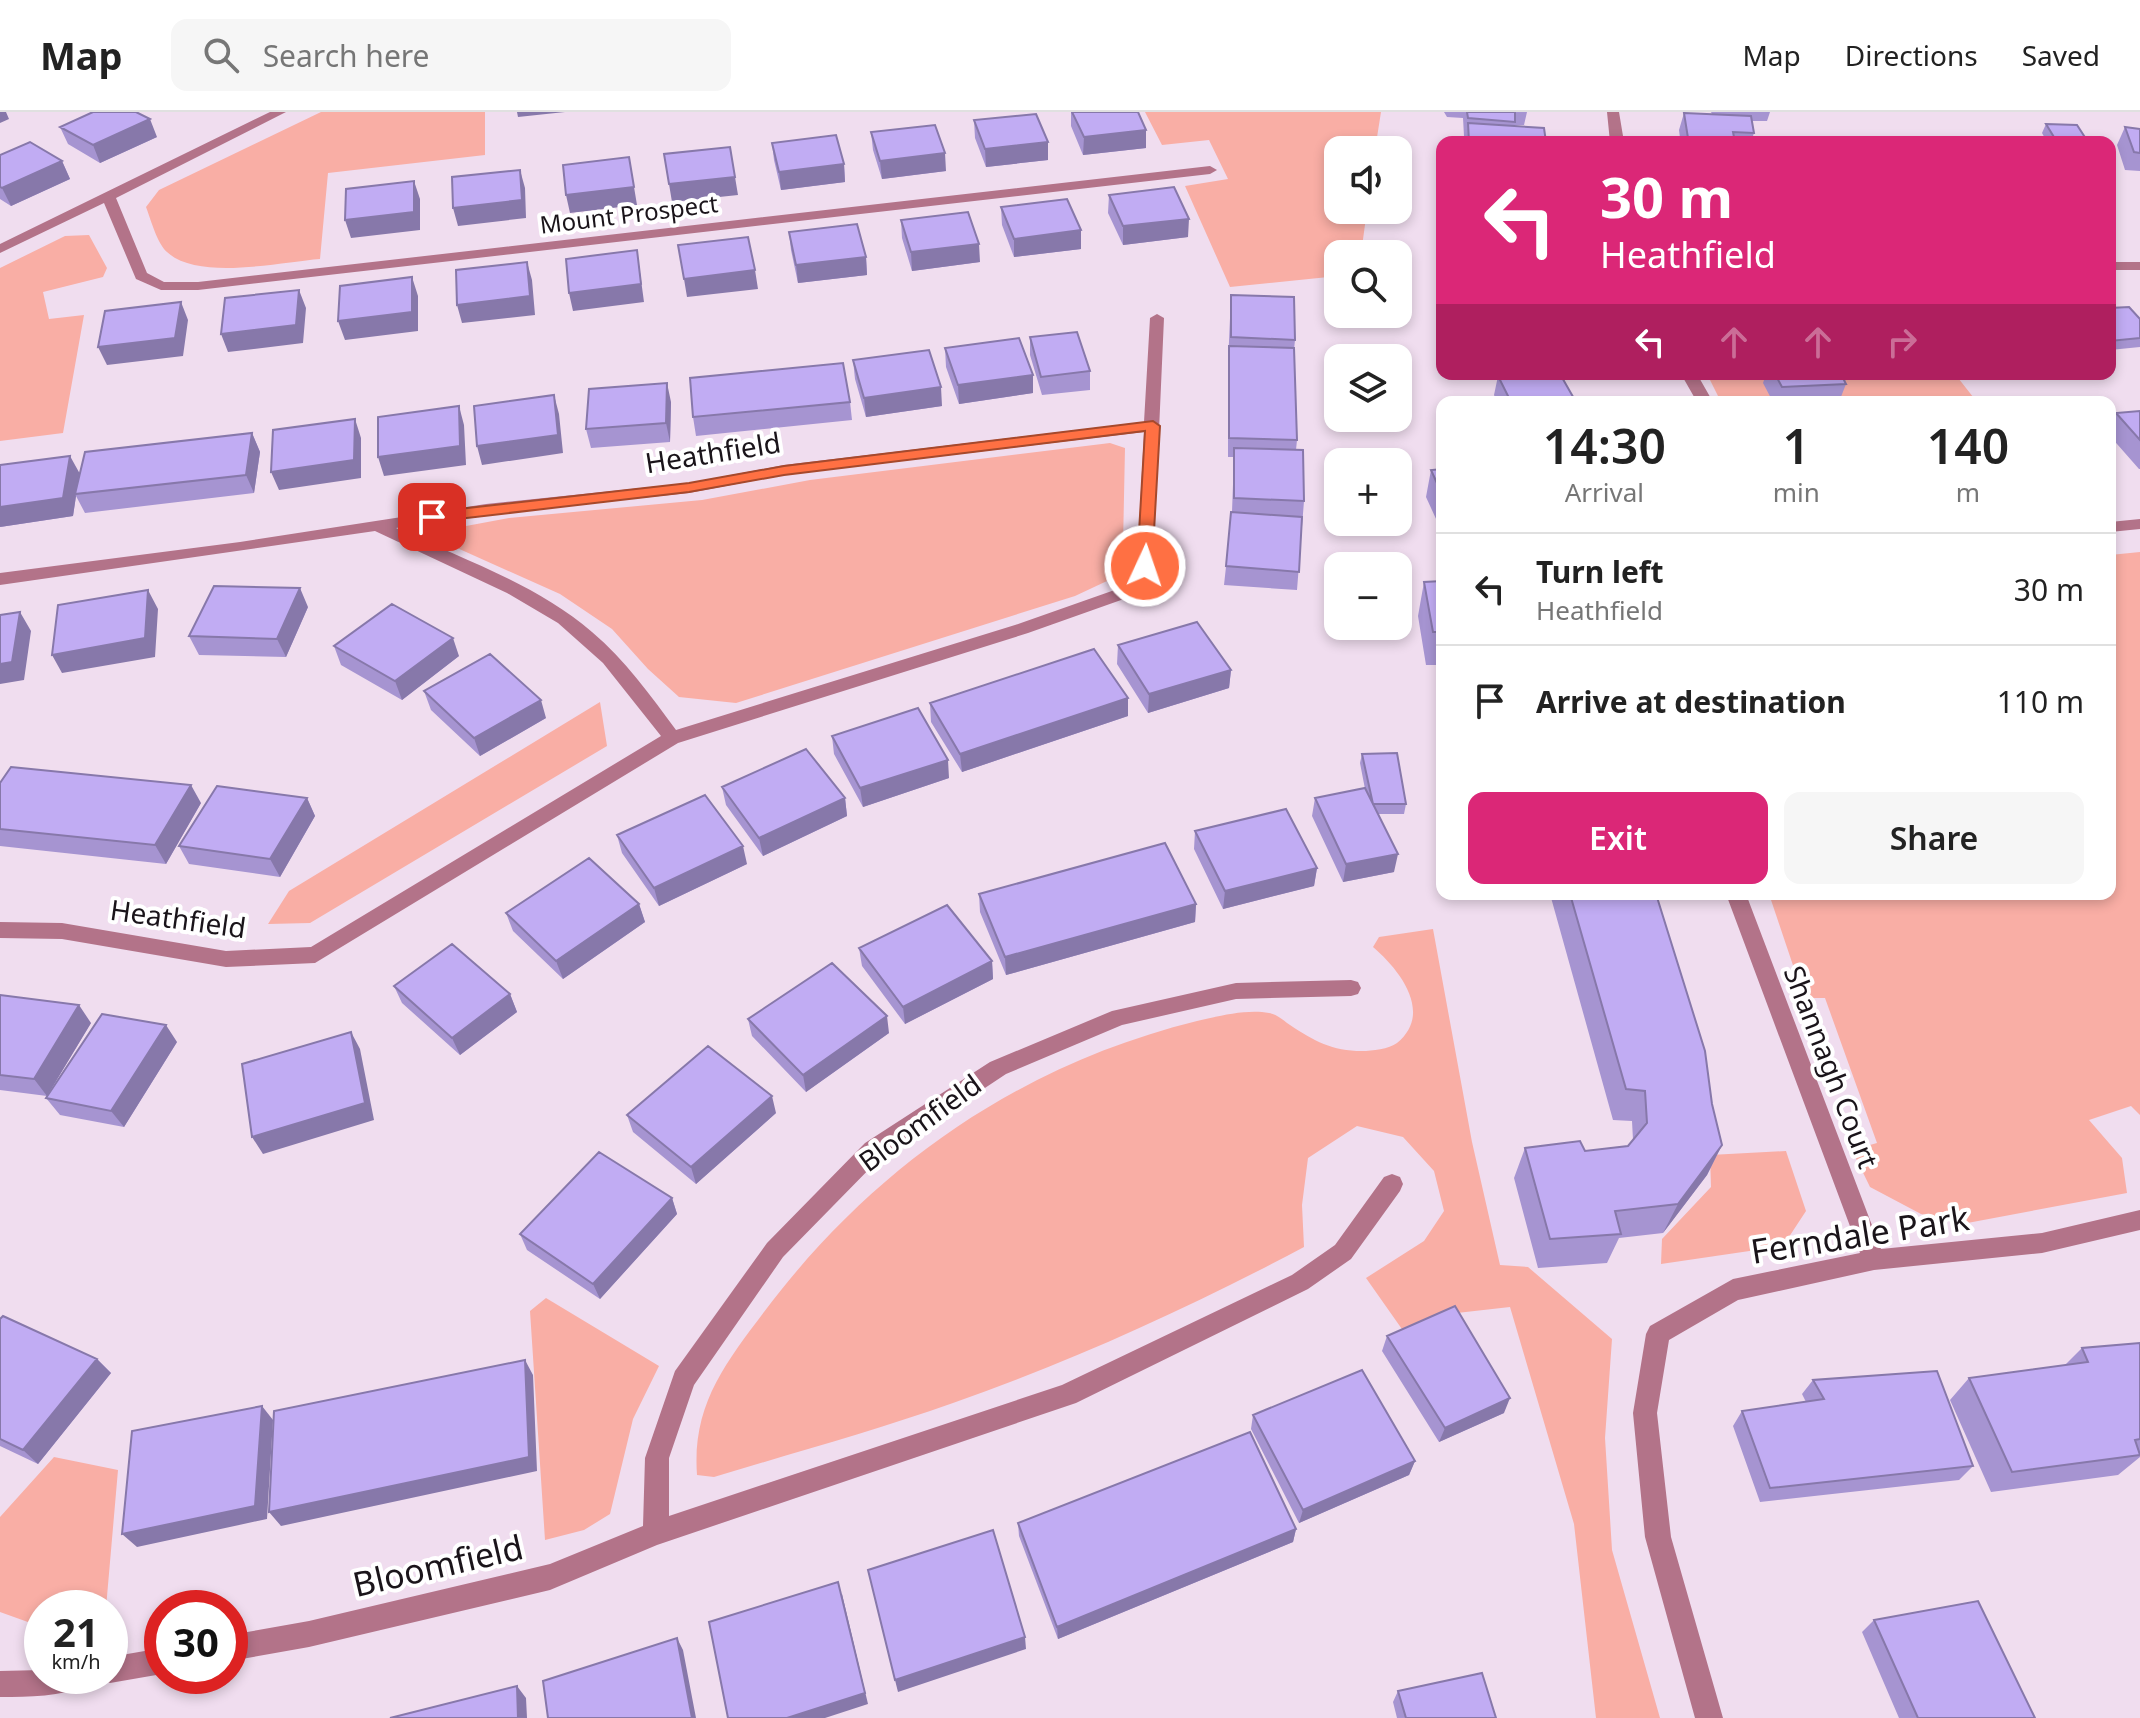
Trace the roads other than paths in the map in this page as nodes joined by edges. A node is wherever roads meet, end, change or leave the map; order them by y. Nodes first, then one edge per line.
1 (280, 112) edge
2 (1613, 112) edge
3 (1616, 136) edge
4 (1210, 170) dead end
5 (108, 196) junction
6 (0, 249) edge
7 (2116, 266) edge
8 (2140, 266) edge
9 (1157, 318) dead end
10 (1153, 426) junction
11 (2140, 524) edge
12 (377, 526) junction
13 (2116, 526) edge
14 (0, 579) edge
15 (672, 738) junction
16 (1738, 900) edge
17 (0, 930) edge
18 (1351, 988) dead end
19 (1392, 1184) dead end
20 (2140, 1220) edge
21 (1874, 1260) junction
22 (656, 1533) junction
23 (248, 1645) edge
24 (0, 1684) edge
25 (24, 1684) edge
26 (1709, 1718) edge

1 - 5 street
2 - 3 street
4 - 5 street, Mount Prospect
5 - 6 street
7 - 8 street
9 - 10 street, Heathfield
10 - 12 street, Heathfield
10 - 15 street, Heathfield
11 - 13 street
12 - 14 street, Heathfield
12 - 15 street
15 - 17 street, Heathfield
16 - 21 street, Shannagh Court
18 - 22 street, Bloomfield
19 - 22 street, Bloomfield
20 - 21 street, Ferndale Park
21 - 26 street, Ferndale Park
22 - 23 street, Bloomfield
24 - 25 street

